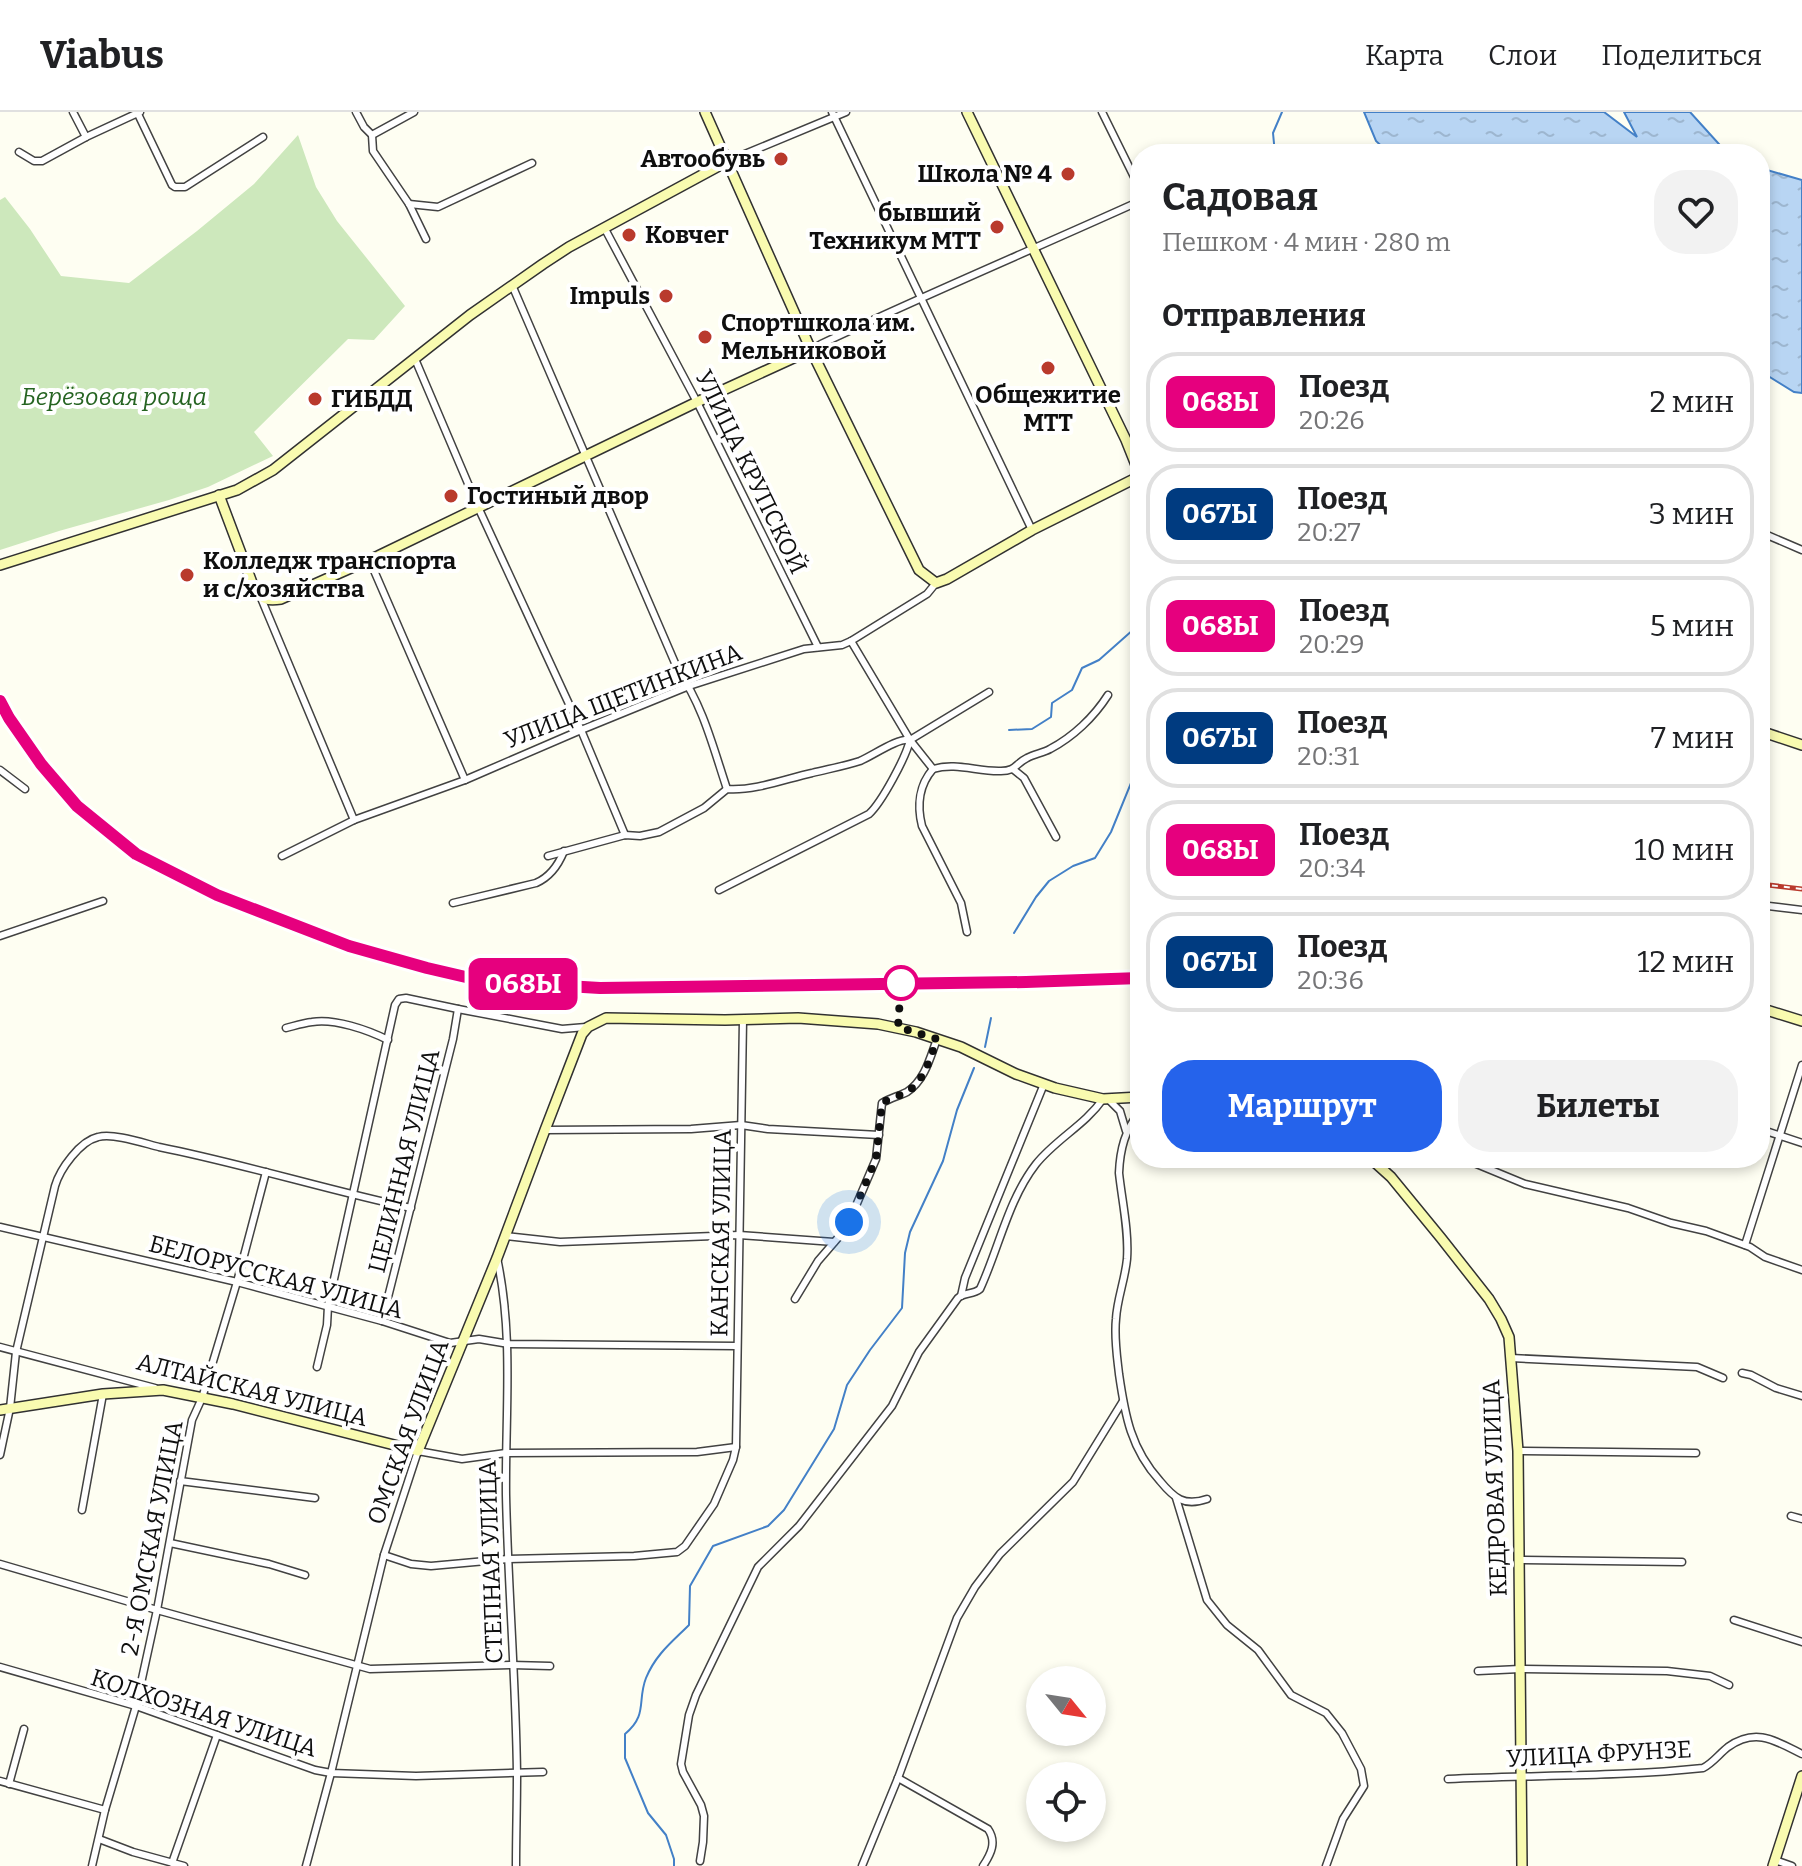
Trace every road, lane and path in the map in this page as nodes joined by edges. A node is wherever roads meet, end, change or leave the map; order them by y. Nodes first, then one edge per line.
1 (73, 112) edge
2 (138, 112) edge
3 (356, 112) edge
4 (414, 112) edge
5 (705, 112) edge
6 (846, 112) edge
7 (967, 112) edge
8 (1102, 112) edge
9 (833, 115) edge
10 (372, 135) junction
11 (86, 137) junction
12 (263, 137) dead end
13 (19, 152) dead end
14 (728, 161) junction
15 (532, 163) dead end
16 (1130, 169) edge
17 (409, 204) junction
18 (1130, 206) edge
19 (605, 229) junction
20 (426, 239) dead end
21 (1034, 249) junction
22 (512, 285) junction
23 (920, 297) junction
24 (811, 350) junction
25 (415, 359) junction
26 (697, 402) junction
27 (1130, 450) edge
28 (586, 456) junction
29 (1130, 480) edge
30 (219, 495) junction
31 (478, 507) junction
32 (1032, 530) junction
33 (1770, 536) edge
34 (1802, 550) edge
35 (369, 559) junction
36 (0, 565) edge
37 (936, 583) junction
38 (261, 598) junction
39 (851, 641) junction
40 (818, 647) junction
41 (689, 686) junction
42 (989, 692) dead end
43 (1108, 695) dead end
44 (581, 730) junction
45 (1770, 734) edge
46 (910, 740) junction
47 (1802, 745) edge
48 (933, 769) junction
49 (0, 770) edge
50 (1014, 770) junction
51 (465, 780) junction
52 (25, 789) dead end
53 (727, 789) junction
54 (354, 820) junction
55 (625, 835) junction
56 (1056, 837) dead end
57 (564, 851) junction
58 (282, 856) dead end
59 (548, 856) dead end
60 (719, 890) dead end
61 (103, 901) dead end
62 (453, 903) dead end
63 (1770, 906) edge
64 (1802, 910) edge
65 (967, 932) dead end
66 (0, 936) edge
67 (458, 1009) junction
68 (1770, 1011) edge
69 (743, 1020) junction
70 (1802, 1021) edge
71 (588, 1027) junction
72 (286, 1028) dead end
73 (937, 1039) junction
74 (388, 1040) junction
75 (1802, 1065) edge
76 (1044, 1084) junction
77 (1130, 1098) edge
78 (1106, 1099) junction
79 (741, 1125) junction
80 (1130, 1125) edge
81 (545, 1130) junction
82 (1126, 1131) junction
83 (1770, 1132) edge
84 (879, 1135) junction
85 (1780, 1136) junction
86 (1802, 1143) edge
87 (1770, 1167) edge
88 (1381, 1168) edge
89 (1486, 1168) edge
90 (1770, 1168) edge
91 (266, 1172) junction
92 (353, 1196) junction
93 (411, 1208) junction
94 (0, 1227) edge
95 (739, 1235) junction
96 (506, 1236) junction
97 (42, 1238) junction
98 (834, 1242) junction
99 (1745, 1245) junction
100 (497, 1258) junction
101 (1802, 1270) edge
102 (237, 1282) junction
103 (961, 1296) junction
104 (795, 1299) dead end
105 (328, 1306) junction
106 (382, 1321) junction
107 (463, 1342) junction
108 (509, 1344) junction
109 (737, 1346) junction
110 (0, 1347) edge
111 (16, 1352) junction
112 (1511, 1358) junction
113 (317, 1367) dead end
114 (1742, 1373) dead end
115 (1723, 1378) dead end
116 (163, 1390) junction
117 (103, 1394) junction
118 (1802, 1396) edge
119 (202, 1398) junction
120 (1123, 1401) junction
121 (5, 1409) edge
122 (736, 1447) junction
123 (418, 1451) junction
124 (1518, 1451) junction
125 (506, 1453) junction
126 (1696, 1453) dead end
127 (0, 1455) edge
128 (180, 1481) junction
129 (315, 1498) dead end
130 (1176, 1498) junction
131 (1207, 1499) dead end
132 (82, 1510) dead end
133 (1791, 1516) dead end
134 (1802, 1519) edge
135 (170, 1543) junction
136 (384, 1555) junction
137 (508, 1559) junction
138 (1518, 1560) junction
139 (1682, 1562) dead end
140 (0, 1564) edge
141 (305, 1575) dead end
142 (157, 1610) junction
143 (1734, 1620) dead end
144 (1802, 1642) edge
145 (356, 1665) junction
146 (512, 1665) junction
147 (550, 1666) dead end
148 (0, 1667) edge
149 (1520, 1669) junction
150 (1478, 1671) dead end
151 (1729, 1685) dead end
152 (136, 1706) junction
153 (24, 1729) dead end
154 (217, 1735) junction
155 (1802, 1754) edge
156 (543, 1772) dead end
157 (331, 1773) junction
158 (517, 1773) junction
159 (1522, 1776) junction
160 (1802, 1776) edge
161 (898, 1778) junction
162 (1448, 1779) dead end
163 (0, 1781) edge
164 (9, 1784) junction
165 (105, 1810) junction
166 (99, 1839) junction
167 (700, 1861) dead end
168 (172, 1863) junction
169 (1774, 1863) edge
170 (92, 1866) edge
171 (184, 1866) edge
172 (306, 1866) edge
173 (516, 1866) edge
174 (862, 1866) edge
175 (983, 1866) edge
176 (1326, 1866) edge
177 (1522, 1866) edge
178 (1792, 1866) edge

1 - 11 street
2 - 11 street
2 - 12 street
3 - 10 street
4 - 10 street
5 - 14 main road
6 - 9 street
7 - 21 main road
8 - 16 street
9 - 14 street
9 - 23 street
10 - 17 street
11 - 13 street
14 - 19 main road
14 - 24 main road
15 - 17 street
17 - 20 street
18 - 21 street
19 - 22 main road
19 - 26 street, УЛИЦА КРУПСКОЙ
21 - 23 street
21 - 27 main road
22 - 25 main road
22 - 28 street
23 - 24 street
23 - 32 street
24 - 26 main road
24 - 37 main road
25 - 30 main road
25 - 31 street
26 - 28 main road
26 - 40 street, УЛИЦА КРУПСКОЙ
28 - 31 main road
28 - 41 street
29 - 32 main road, УЛИЦА ЩЕТИНКИНА
30 - 36 main road
30 - 38 main road
31 - 35 main road
31 - 44 street
32 - 37 main road, УЛИЦА ЩЕТИНКИНА
33 - 34 street
35 - 38 main road
35 - 51 street
37 - 39 street, УЛИЦА ЩЕТИНКИНА
38 - 54 street
39 - 40 street, УЛИЦА ЩЕТИНКИНА
39 - 46 street
40 - 41 street, УЛИЦА ЩЕТИНКИНА
41 - 44 street, УЛИЦА ЩЕТИНКИНА
41 - 53 street
42 - 46 street
43 - 50 street
44 - 51 street, УЛИЦА ЩЕТИНКИНА
44 - 55 street
45 - 47 main road
46 - 48 street
46 - 53 street
46 - 60 street
48 - 50 street
48 - 65 street
49 - 52 street
50 - 56 street
51 - 54 street, УЛИЦА ЩЕТИНКИНА
53 - 55 street
54 - 58 street, УЛИЦА ЩЕТИНКИНА
55 - 57 street
57 - 59 street
57 - 62 street
61 - 66 street
63 - 64 street
67 - 71 street
67 - 74 street
67 - 93 street, ЦЕЛИННАЯ УЛИЦА
68 - 70 main road
69 - 71 main road
69 - 73 main road
69 - 79 street, КАНСКАЯ УЛИЦА
71 - 81 main road, ОМСКАЯ УЛИЦА
72 - 74 street
73 - 76 main road
73 - 84 street
74 - 92 street
75 - 85 street
76 - 78 main road
76 - 103 street
77 - 78 main road
78 - 82 street
78 - 103 street
79 - 81 street
79 - 84 street
79 - 95 street, КАНСКАЯ УЛИЦА
80 - 82 street
81 - 96 main road, ОМСКАЯ УЛИЦА
82 - 120 street
83 - 85 street
84 - 98 street
85 - 86 street
85 - 87 street
88 - 112 main road, КЕДРОВАЯ УЛИЦА
89 - 99 street
90 - 99 street
91 - 92 street
91 - 97 street
91 - 102 street, 2-Я ОМСКАЯ УЛИЦА
92 - 93 street
92 - 105 street
93 - 106 street, ЦЕЛИННАЯ УЛИЦА
94 - 97 street, БЕЛОРУССКАЯ УЛИЦА
95 - 96 street
95 - 98 street
95 - 109 street, КАНСКАЯ УЛИЦА
96 - 100 main road, ОМСКАЯ УЛИЦА
97 - 102 street, БЕЛОРУССКАЯ УЛИЦА
97 - 111 street
98 - 104 street
99 - 101 street
100 - 107 main road, ОМСКАЯ УЛИЦА
100 - 108 street, СТЕПНАЯ УЛИЦА
102 - 105 street, БЕЛОРУССКАЯ УЛИЦА
102 - 119 street, 2-Я ОМСКАЯ УЛИЦА
103 - 167 street
105 - 106 street, БЕЛОРУССКАЯ УЛИЦА
105 - 113 street
106 - 107 street, БЕЛОРУССКАЯ УЛИЦА
107 - 108 street, БЕЛОРУССКАЯ УЛИЦА
107 - 123 main road, ОМСКАЯ УЛИЦА
108 - 109 street, БЕЛОРУССКАЯ УЛИЦА
108 - 125 street, СТЕПНАЯ УЛИЦА
109 - 122 street, КАНСКАЯ УЛИЦА
110 - 111 street, АЛТАЙСКАЯ УЛИЦА
111 - 116 street, АЛТАЙСКАЯ УЛИЦА
111 - 121 street
112 - 115 street
112 - 124 main road, КЕДРОВАЯ УЛИЦА
114 - 118 street
116 - 117 main road
116 - 119 main road, АЛТАЙСКАЯ УЛИЦА
117 - 121 main road
117 - 132 street
119 - 123 main road, АЛТАЙСКАЯ УЛИЦА
119 - 128 street, 2-Я ОМСКАЯ УЛИЦА
120 - 130 street
120 - 161 street
121 - 127 street
122 - 125 street, АЛТАЙСКАЯ УЛИЦА
122 - 137 street, КАНСКАЯ УЛИЦА
123 - 125 street, АЛТАЙСКАЯ УЛИЦА
123 - 136 street, ОМСКАЯ УЛИЦА
124 - 126 street
124 - 138 main road, КЕДРОВАЯ УЛИЦА
125 - 137 street, СТЕПНАЯ УЛИЦА
128 - 129 street
128 - 135 street, 2-Я ОМСКАЯ УЛИЦА
130 - 131 street
130 - 176 street
133 - 134 street
135 - 141 street
135 - 142 street, 2-Я ОМСКАЯ УЛИЦА
136 - 137 street
136 - 145 street, ОМСКАЯ УЛИЦА
137 - 146 street, СТЕПНАЯ УЛИЦА
138 - 139 street
138 - 149 main road, КЕДРОВАЯ УЛИЦА
140 - 142 street
142 - 145 street
142 - 152 street, 2-Я ОМСКАЯ УЛИЦА
143 - 144 street
145 - 146 street
145 - 157 street, ОМСКАЯ УЛИЦА
146 - 147 street
146 - 158 street, СТЕПНАЯ УЛИЦА
148 - 152 street, КОЛХОЗНАЯ УЛИЦА
149 - 150 street
149 - 151 street
149 - 159 main road, КЕДРОВАЯ УЛИЦА
152 - 154 street, КОЛХОЗНАЯ УЛИЦА
152 - 165 street, 2-Я ОМСКАЯ УЛИЦА
153 - 164 street
154 - 157 street, КОЛХОЗНАЯ УЛИЦА
154 - 168 street
155 - 159 street, УЛИЦА ФРУНЗЕ
156 - 158 street, КОЛХОЗНАЯ УЛИЦА
157 - 158 street, КОЛХОЗНАЯ УЛИЦА
157 - 172 street, ОМСКАЯ УЛИЦА
158 - 173 street, СТЕПНАЯ УЛИЦА
159 - 162 street, УЛИЦА ФРУНЗЕ
159 - 177 main road, КЕДРОВАЯ УЛИЦА
160 - 169 main road
161 - 174 street
161 - 175 street
163 - 164 street
164 - 165 street
165 - 166 street, 2-Я ОМСКАЯ УЛИЦА
166 - 168 street
166 - 170 street, 2-Я ОМСКАЯ УЛИЦА
168 - 171 street
169 - 178 street

